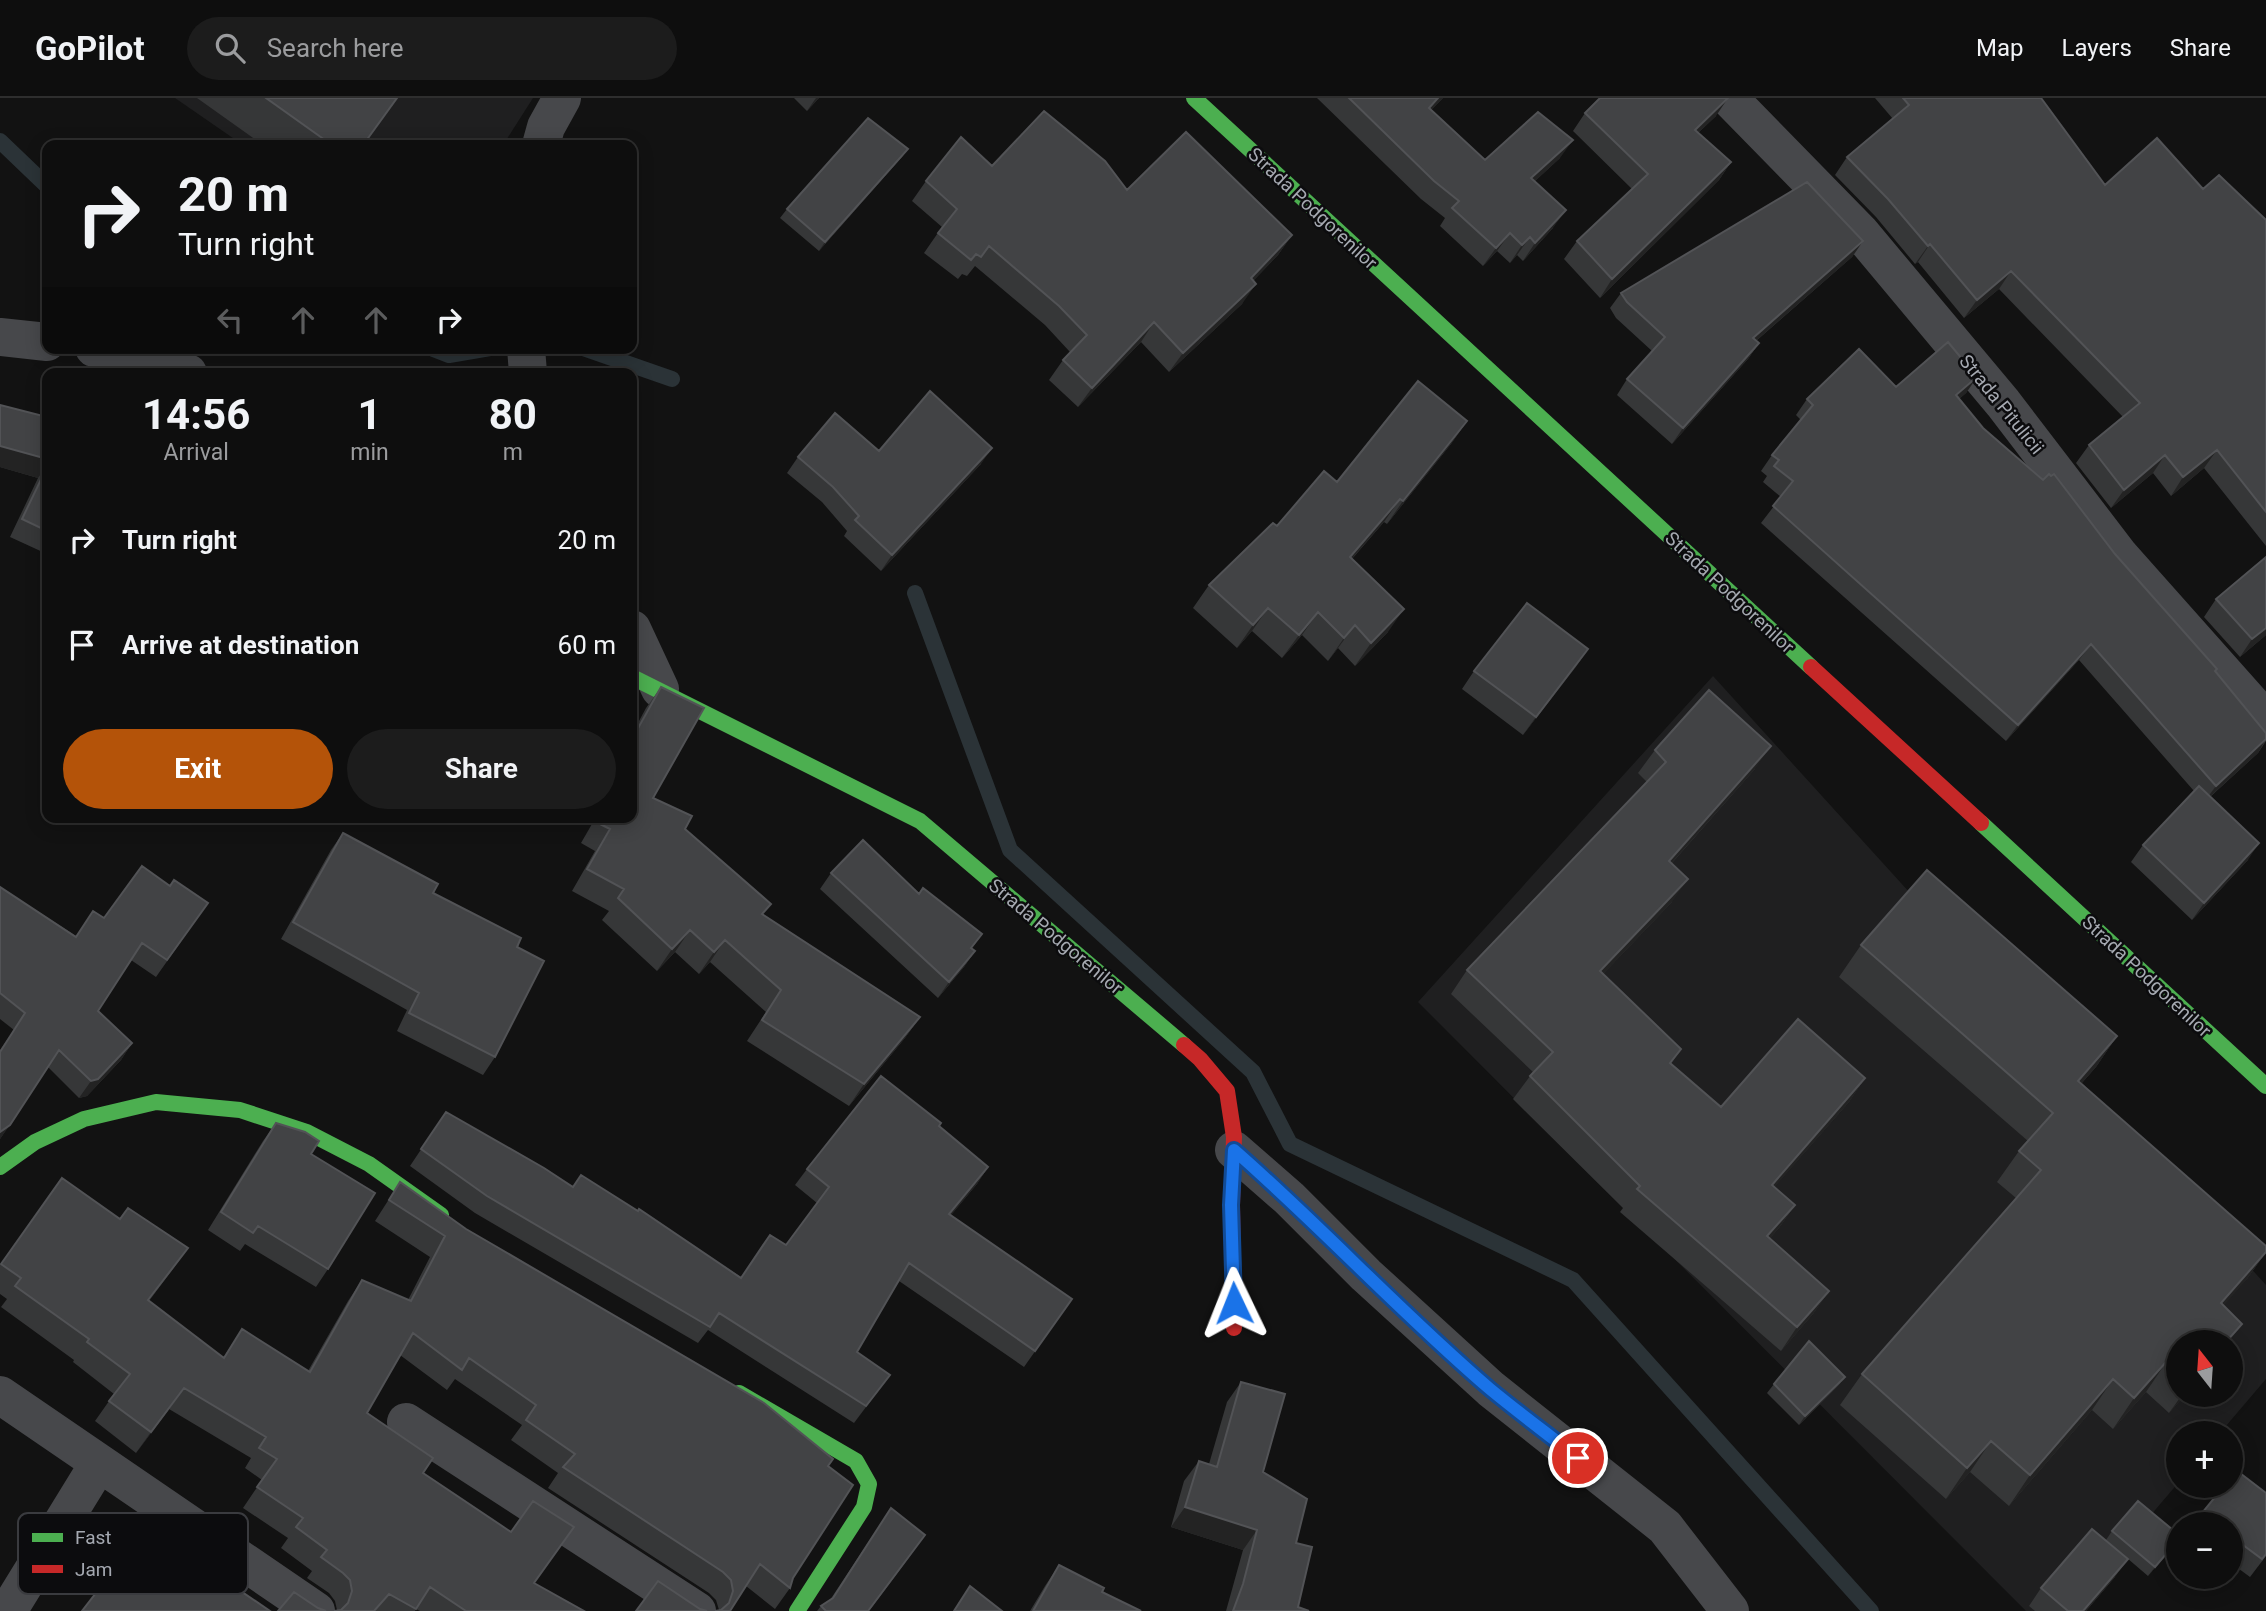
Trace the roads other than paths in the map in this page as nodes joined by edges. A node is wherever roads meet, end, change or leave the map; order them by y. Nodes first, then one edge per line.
1 (562, 98) edge
2 (1194, 98) edge
3 (1729, 98) edge
4 (542, 140) edge
5 (0, 337) edge
6 (42, 341) edge
7 (122, 354) edge
8 (176, 368) edge
9 (637, 648) edge
10 (646, 683) edge
11 (2266, 720) edge
12 (2266, 1086) edge
13 (1234, 1150) junction
14 (0, 1167) edge
15 (453, 1223) edge
16 (1234, 1328) dead end
17 (725, 1384) edge
18 (0, 1395) edge
19 (407, 1423) dead end
20 (99, 1463) junction
21 (68, 1513) edge
22 (172, 1513) edge
23 (248, 1565) edge
24 (18, 1594) edge
25 (8, 1611) edge
26 (316, 1611) edge
27 (696, 1611) edge
28 (797, 1611) edge
29 (1730, 1611) edge

1 - 4 street
2 - 12 street, Strada Podgorenilor
3 - 11 street, Strada Pitulicii
5 - 6 street
7 - 8 street
9 - 10 street, Strada Podgorenilor
10 - 13 street, Strada Podgorenilor
13 - 16 street, Strada Podgorenilor
13 - 29 street
14 - 15 street
17 - 28 street
18 - 20 street
19 - 27 street
20 - 21 street
20 - 22 street
23 - 26 street
24 - 25 street

